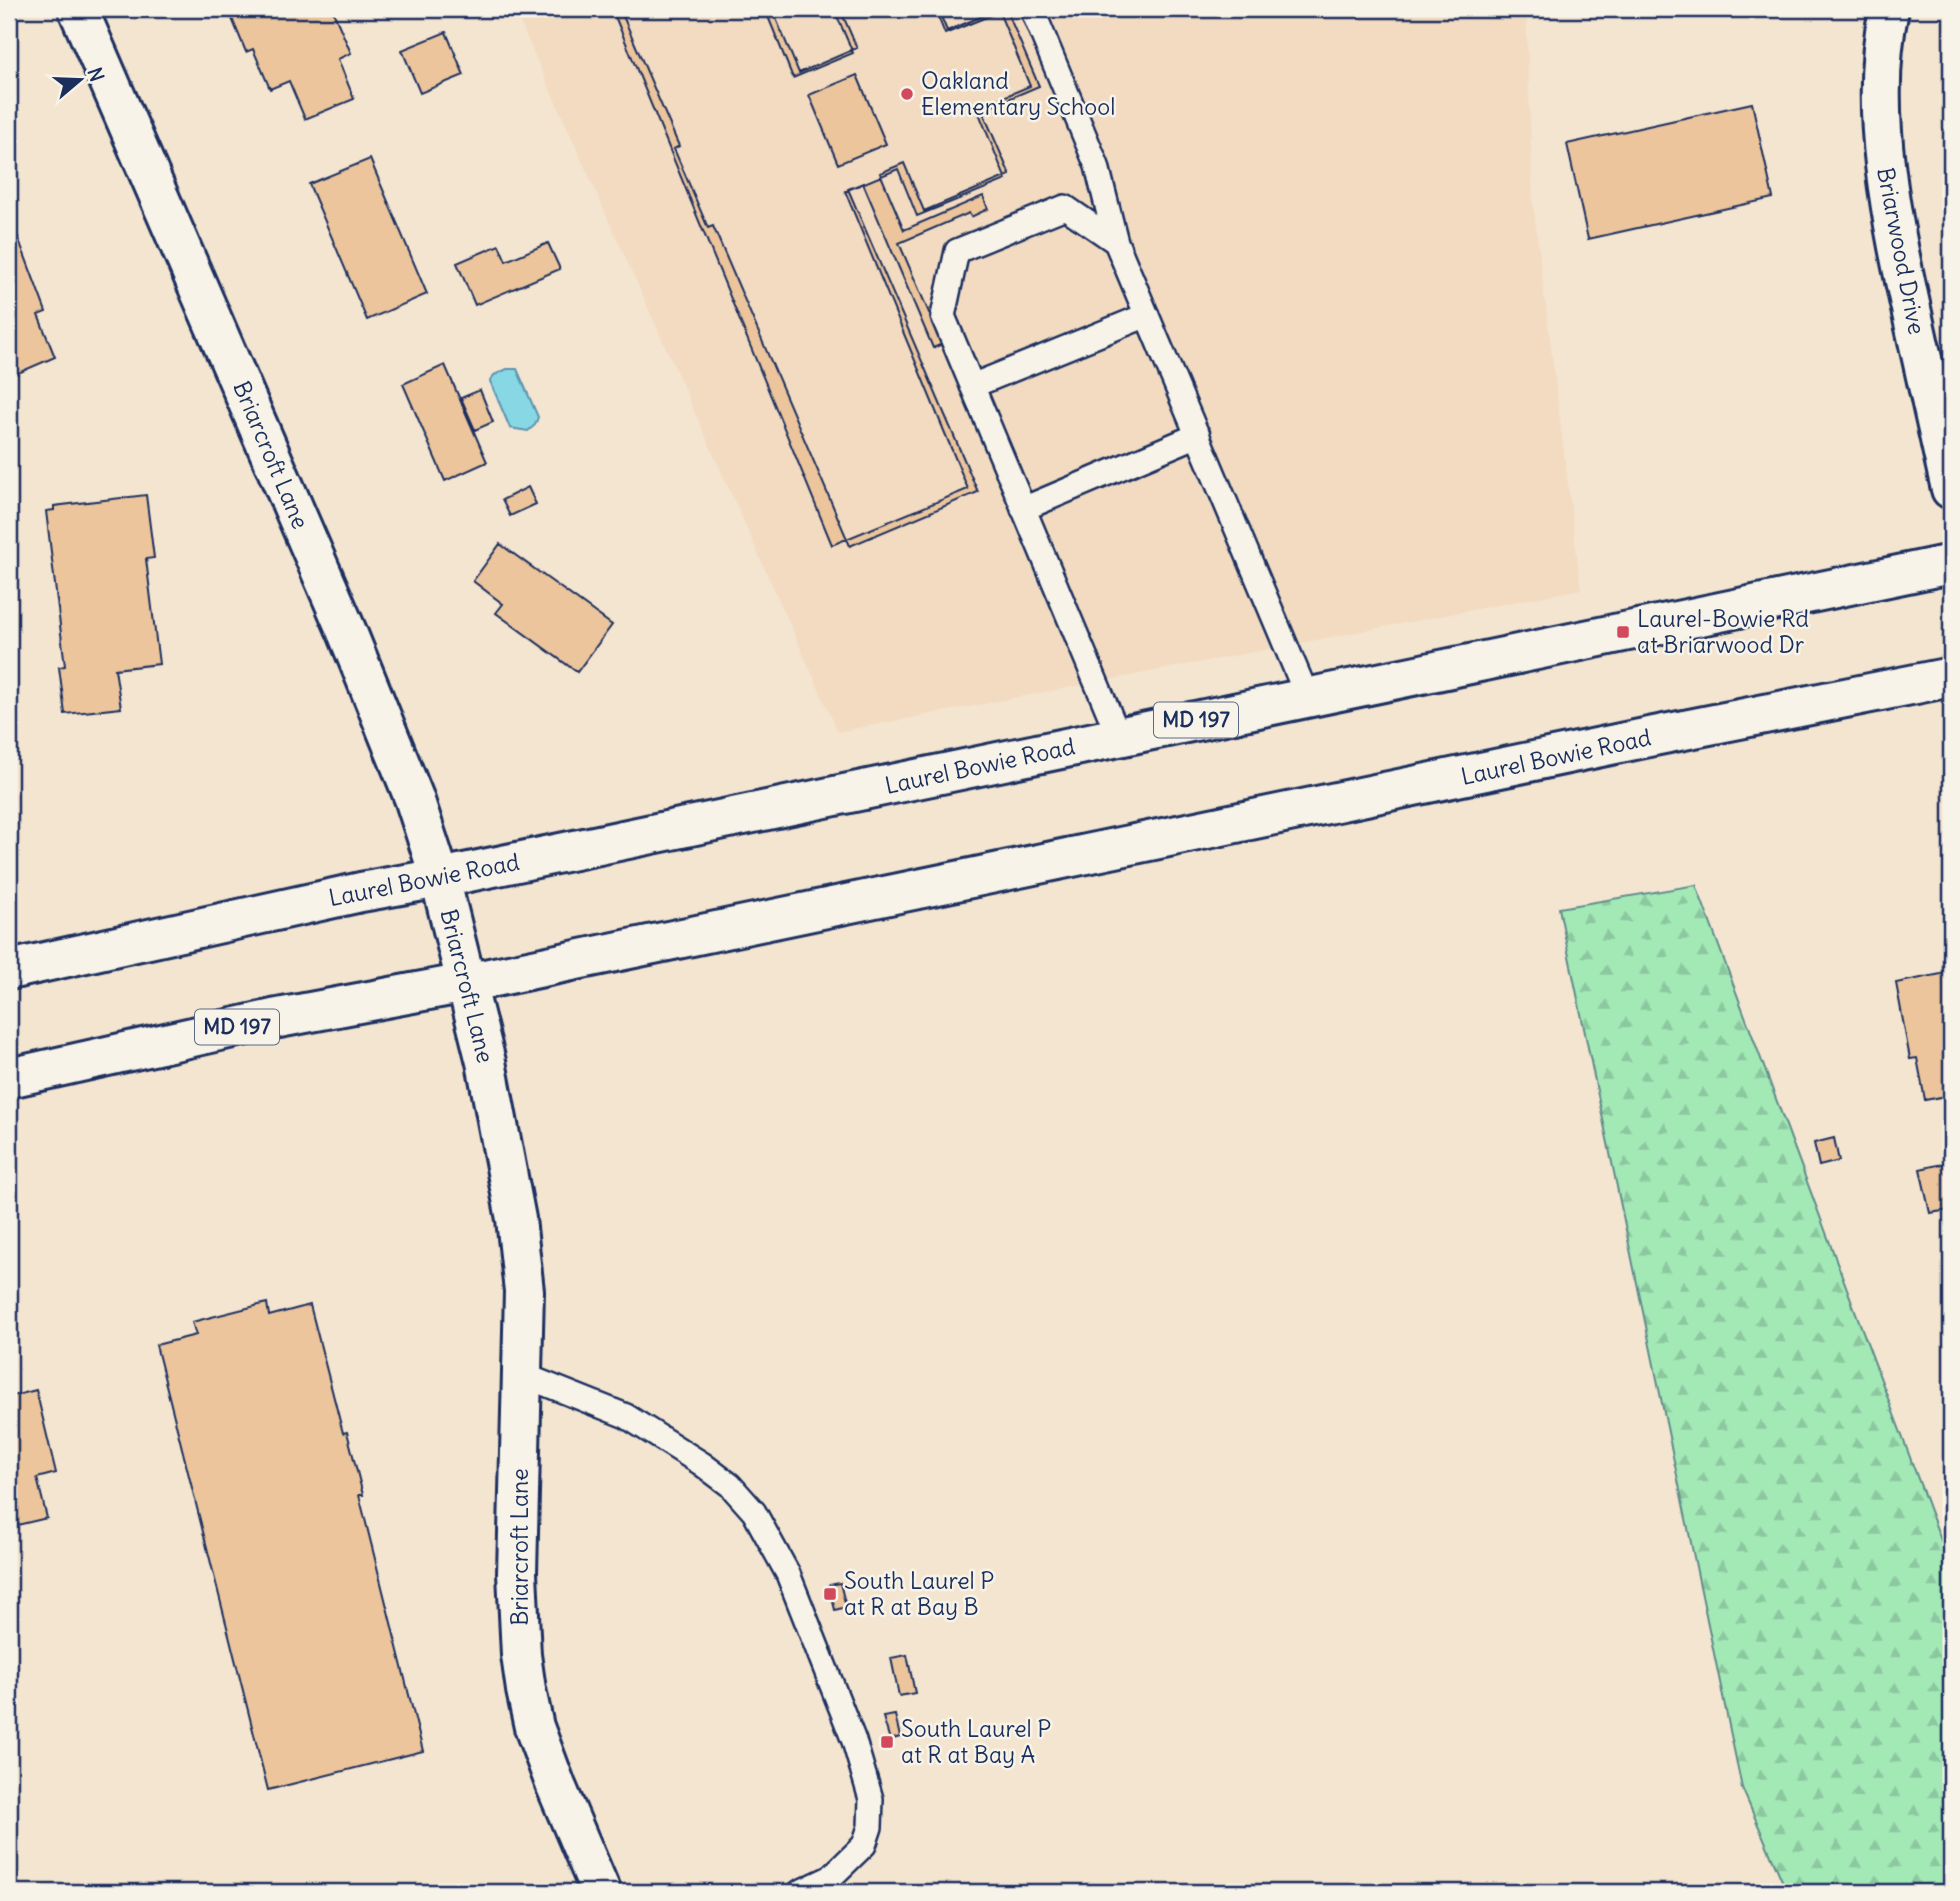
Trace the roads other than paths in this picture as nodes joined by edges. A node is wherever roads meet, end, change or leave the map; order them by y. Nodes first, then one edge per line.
1 (78, 9) edge
2 (1032, 9) edge
3 (1889, 9) edge
4 (1116, 242) junction
5 (1147, 315) junction
6 (972, 386) junction
7 (1198, 435) junction
8 (1951, 489) edge
9 (1023, 509) junction
10 (1951, 564) edge
11 (1951, 677) edge
12 (1307, 695) junction
13 (1119, 737) junction
14 (440, 878) junction
15 (9, 970) edge
16 (466, 983) junction
17 (9, 1078) edge
18 (523, 1375) junction
19 (601, 1892) edge
20 (800, 1892) edge

1 - 14 main road, Briarcroft Lane
2 - 4 lane
3 - 8 main road, Briarwood Drive
4 - 5 lane
4 - 6 lane
5 - 6 lane
5 - 7 lane
6 - 9 lane
7 - 9 lane
7 - 12 lane
9 - 13 lane
10 - 12 main road, Laurel Bowie Road / MD 197
11 - 16 main road, Laurel Bowie Road / MD 197
12 - 13 main road, Laurel Bowie Road / MD 197
13 - 14 main road, Laurel Bowie Road / MD 197
14 - 15 main road, Laurel Bowie Road / MD 197
14 - 16 main road, Briarcroft Lane
16 - 17 main road, Laurel Bowie Road / MD 197
16 - 18 main road, Briarcroft Lane
18 - 19 main road, Briarcroft Lane
18 - 20 lane

